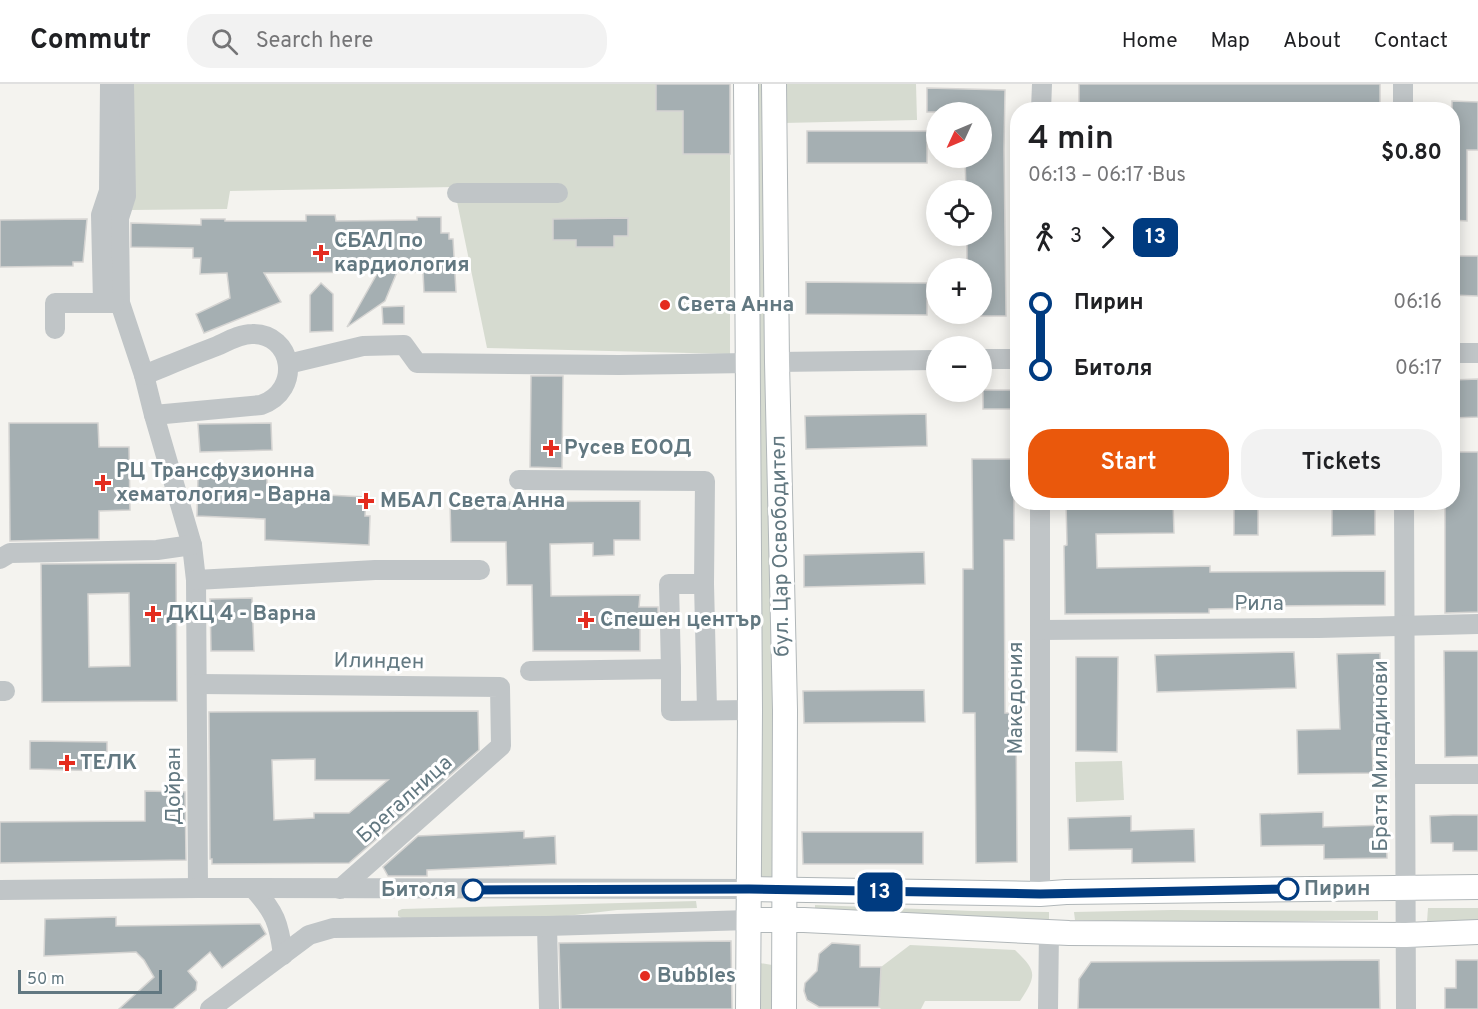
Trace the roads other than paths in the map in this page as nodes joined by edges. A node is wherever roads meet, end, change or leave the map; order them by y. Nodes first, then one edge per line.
1 (110, 84) edge
2 (124, 84) edge
3 (746, 84) edge
4 (774, 84) edge
5 (1042, 84) edge
6 (1403, 84) edge
7 (1041, 102) edge
8 (1403, 102) edge
9 (457, 193) dead end
10 (558, 193) dead end
11 (111, 303) junction
12 (56, 329) dead end
13 (1460, 353) edge
14 (1478, 353) edge
15 (1010, 359) edge
16 (926, 360) edge
17 (992, 360) edge
18 (777, 362) junction
19 (747, 363) junction
20 (288, 364) junction
21 (144, 375) junction
22 (154, 415) junction
23 (519, 480) dead end
24 (1040, 510) edge
25 (1404, 510) edge
26 (192, 545) junction
27 (0, 559) edge
28 (480, 570) dead end
29 (196, 580) junction
30 (704, 584) junction
31 (1478, 624) edge
32 (1405, 626) junction
33 (1040, 630) junction
34 (671, 669) junction
35 (530, 671) dead end
36 (198, 684) junction
37 (707, 710) junction
38 (750, 710) junction
39 (785, 710) junction
40 (501, 746) joint
41 (1405, 774) junction
42 (1478, 774) edge
43 (1478, 887) edge
44 (198, 888) junction
45 (253, 888) junction
46 (1405, 888) junction
47 (340, 889) junction
48 (749, 889) junction
49 (0, 890) edge
50 (784, 890) junction
51 (1040, 894) junction
52 (748, 920) junction
53 (784, 920) junction
54 (547, 926) junction
55 (1049, 931) junction
56 (1478, 932) edge
57 (1406, 934) junction
58 (283, 955) junction
59 (225, 1003) edge
60 (210, 1009) edge
61 (549, 1009) edge
62 (748, 1009) edge
63 (784, 1009) edge
64 (1048, 1009) edge
65 (1406, 1009) edge

1 - 11 street
2 - 11 street
3 - 19 main road, бул. Цар Освободител
4 - 18 main road, бул. Цар Освободител
5 - 7 street
6 - 8 street
9 - 10 street
11 - 12 street
11 - 21 street, Дойран
13 - 14 street
15 - 17 street
16 - 18 street
18 - 39 main road, бул. Цар Освободител
19 - 20 street
19 - 38 main road, бул. Цар Освободител
20 - 21 street
20 - 22 street
21 - 22 street, Дойран
22 - 26 street, Дойран
23 - 30 street
24 - 33 street, Македония
25 - 32 street, Братя Миладинови
26 - 27 street
26 - 29 street, Дойран
28 - 29 street
29 - 36 street, Дойран
30 - 34 street
30 - 37 street
31 - 32 street, Рила
32 - 33 street, Рила
32 - 41 street, Братя Миладинови
33 - 51 street, Македония
34 - 35 street
34 - 37 street
36 - 40 street, Илинден
36 - 44 street, Дойран
37 - 38 street
38 - 39 main road
38 - 48 main road, бул. Цар Освободител
39 - 50 main road, бул. Цар Освободител
40 - 47 street, Брегалница
41 - 42 street
41 - 46 street, Братя Миладинови
43 - 46 main road
44 - 45 street
44 - 49 street
45 - 47 street
45 - 58 street
46 - 51 main road
46 - 57 street, Братя Миладинови
47 - 48 street
48 - 50 main road
48 - 52 main road, бул. Цар Освободител
50 - 51 main road
50 - 53 main road, бул. Цар Освободител
52 - 53 main road
52 - 54 street
52 - 62 main road, бул. Цар Освободител
53 - 55 main road
53 - 63 main road, бул. Цар Освободител
54 - 58 street
54 - 61 street
55 - 57 main road
55 - 64 street
56 - 57 main road
57 - 65 street, Братя Миладинови
58 - 59 street
59 - 60 street

